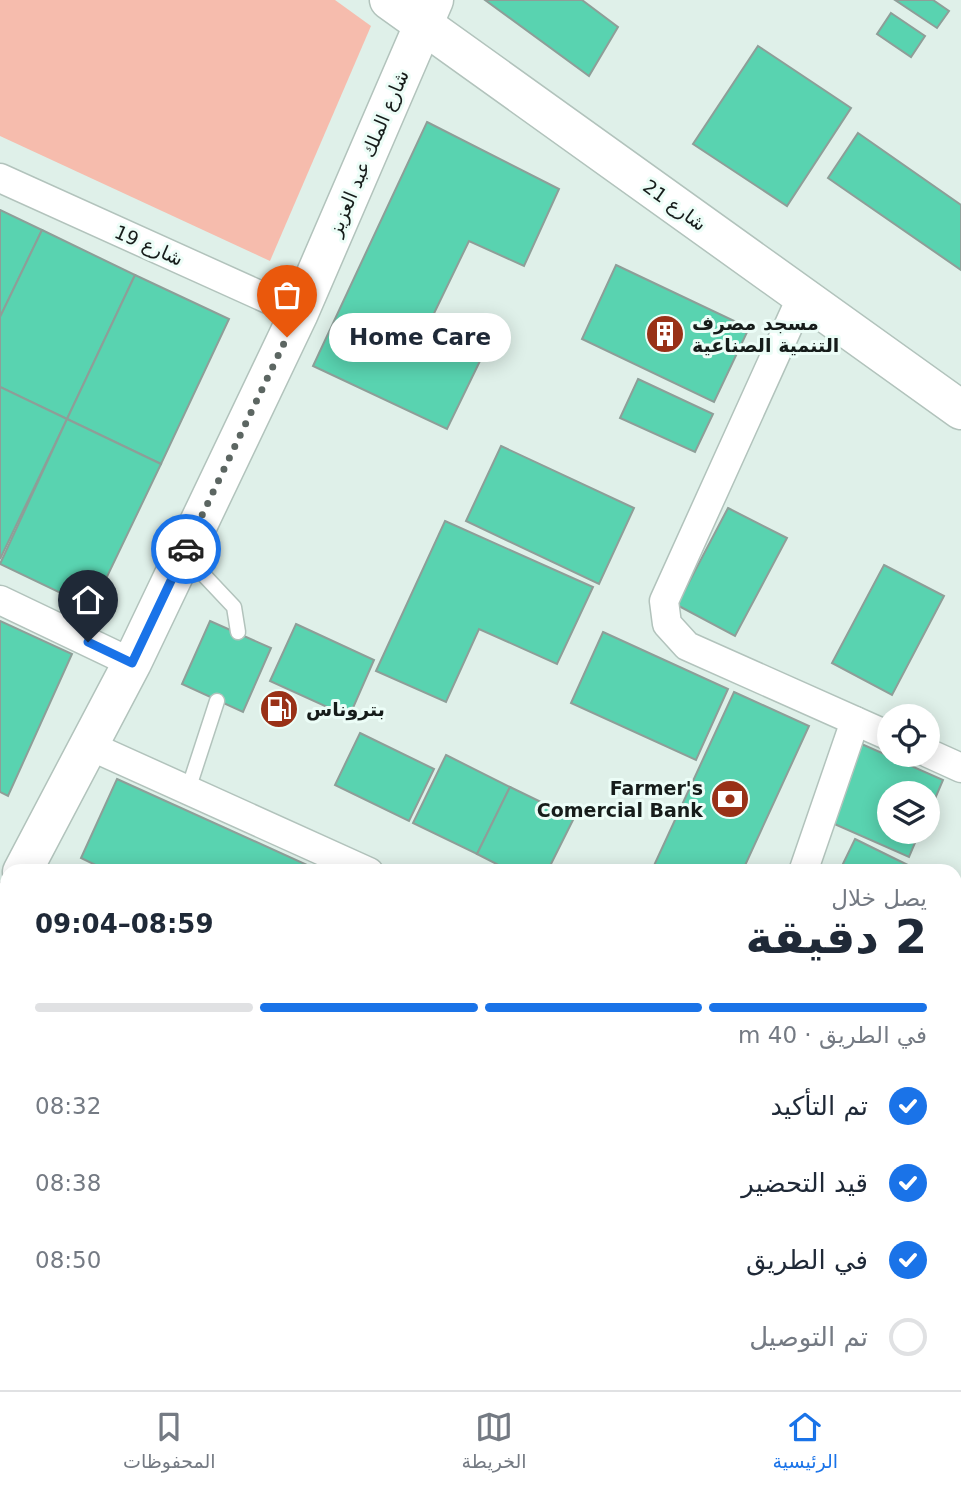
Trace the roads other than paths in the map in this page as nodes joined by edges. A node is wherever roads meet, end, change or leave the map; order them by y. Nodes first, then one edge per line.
1 (388, 0) edge
2 (429, 12) edge
3 (0, 178) edge
4 (802, 296) junction
5 (299, 313) junction
6 (961, 410) edge
7 (184, 554) junction
8 (0, 600) edge
9 (238, 632) dead end
10 (132, 663) junction
11 (217, 701) dead end
12 (855, 721) junction
13 (877, 731) edge
14 (88, 745) junction
15 (940, 759) edge
16 (961, 768) edge
17 (188, 790) junction
18 (26, 864) edge
19 (351, 864) edge
20 (803, 864) edge

1 - 2 street, شارع 21
2 - 4 street, شارع 21
2 - 5 street, شارع الملك عبد العزيز
3 - 5 street, شارع 19
4 - 6 street, شارع 21
4 - 12 street
5 - 7 street, شارع الملك عبد العزيز
7 - 9 lane
7 - 10 street, شارع الملك عبد العزيز
8 - 10 street
10 - 14 street, شارع الملك عبد العزيز
11 - 17 lane
12 - 13 street
12 - 20 street
14 - 17 street
14 - 18 street, شارع الملك عبد العزيز
15 - 16 street
17 - 19 street

